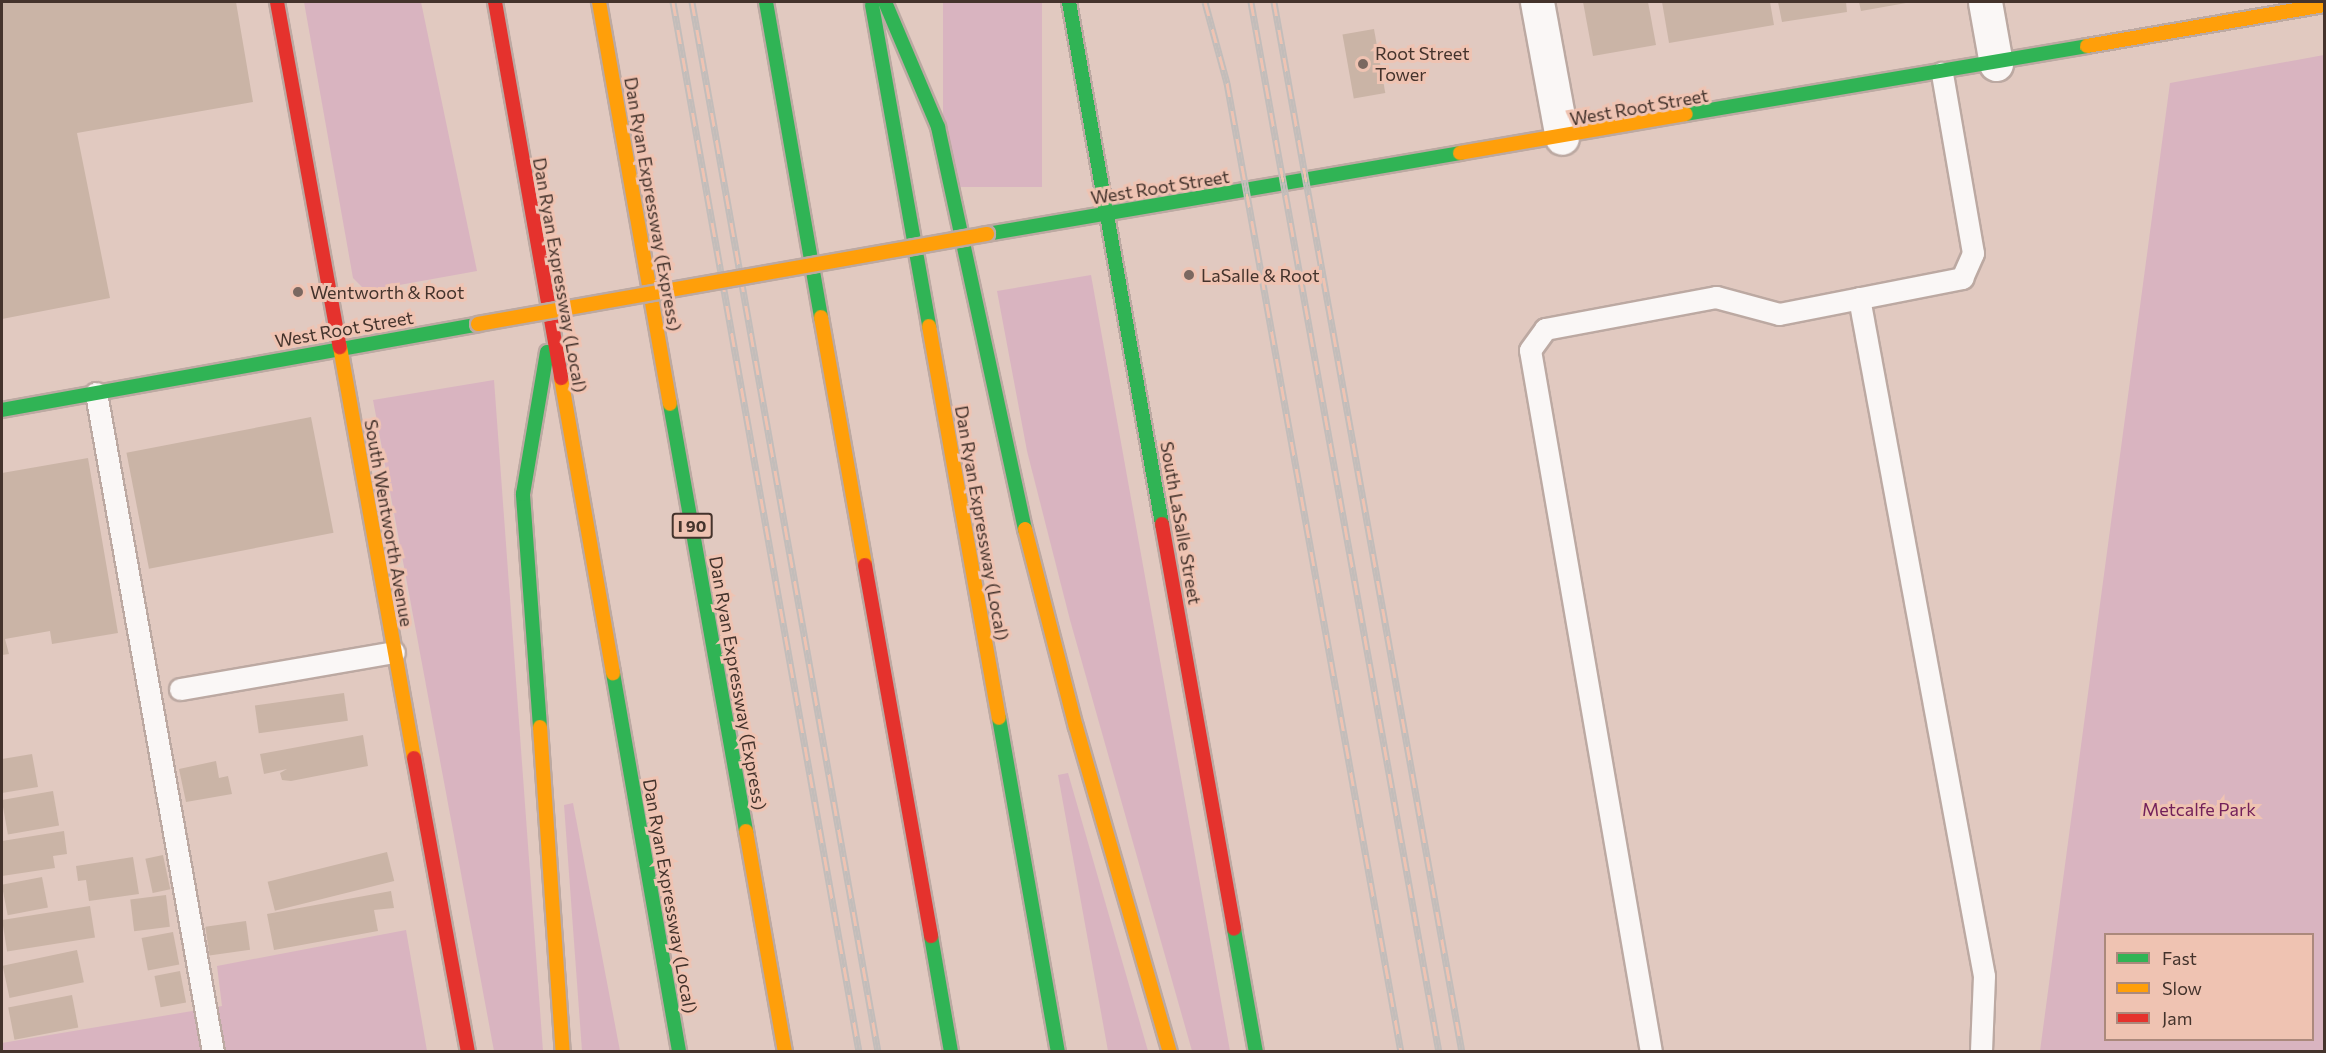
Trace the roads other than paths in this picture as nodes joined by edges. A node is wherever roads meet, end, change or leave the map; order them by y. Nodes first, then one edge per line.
1 (277, 2) edge
2 (495, 2) edge
3 (598, 2) edge
4 (766, 2) edge
5 (871, 2) edge
6 (885, 2) edge
7 (1069, 2) edge
8 (1537, 2) edge
9 (1985, 2) edge
10 (2325, 5) edge
11 (1996, 64) junction
12 (1942, 74) junction
13 (1562, 138) junction
14 (1107, 214) junction
15 (1858, 298) junction
16 (550, 329) junction
17 (339, 348) junction
18 (96, 393) junction
19 (2, 410) edge
20 (394, 652) junction
21 (180, 689) dead end
22 (213, 1052) edge
23 (468, 1052) edge
24 (563, 1052) edge
25 (679, 1052) edge
26 (785, 1052) edge
27 (951, 1052) edge
28 (1058, 1052) edge
29 (1170, 1052) edge
30 (1256, 1052) edge
31 (1651, 1052) edge
32 (1981, 1052) edge

1 - 17 main road, South Wentworth Avenue
2 - 16 main road, Dan Ryan Expressway (Local)
3 - 26 main road, Dan Ryan Expressway (Express) / I 90
4 - 27 main road
5 - 28 main road, Dan Ryan Expressway (Local)
6 - 29 main road
7 - 14 main road, South LaSalle Street
8 - 13 street
9 - 11 street
10 - 11 main road, West Root Street
11 - 12 main road, West Root Street
12 - 13 main road, West Root Street
12 - 15 lane
13 - 14 main road, West Root Street
14 - 17 main road, West Root Street, bridge
14 - 30 main road, South LaSalle Street
15 - 31 lane
15 - 32 lane
16 - 24 main road
16 - 25 main road, Dan Ryan Expressway (Local)
17 - 18 main road, West Root Street
17 - 20 main road, South Wentworth Avenue
18 - 19 main road, West Root Street
18 - 22 lane
20 - 21 lane
20 - 23 main road, South Wentworth Avenue

